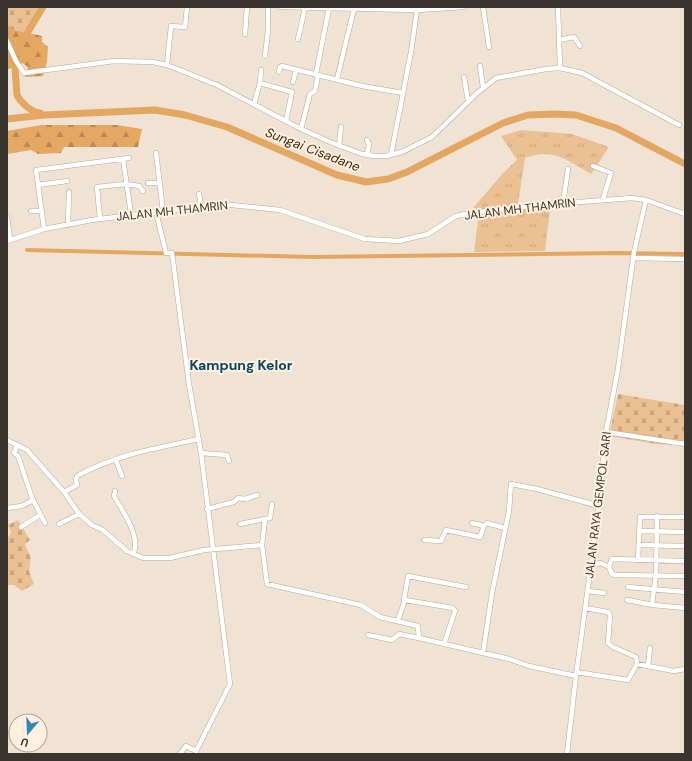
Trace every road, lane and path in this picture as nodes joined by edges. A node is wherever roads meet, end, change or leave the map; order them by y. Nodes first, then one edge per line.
1 (187, 7) edge
2 (247, 7) edge
3 (268, 7) edge
4 (280, 7) edge
5 (464, 7) edge
6 (483, 7) edge
7 (558, 7) edge
8 (305, 8) edge
9 (330, 8) junction
10 (365, 8) edge
11 (354, 9) junction
12 (417, 10) junction
13 (245, 34) dead end
14 (298, 39) dead end
15 (559, 40) junction
16 (7, 41) edge
17 (580, 46) dead end
18 (489, 47) dead end
19 (265, 56) dead end
20 (167, 65) junction
21 (480, 66) dead end
22 (560, 68) junction
23 (261, 70) dead end
24 (296, 70) junction
25 (279, 72) dead end
26 (317, 75) junction
27 (464, 77) dead end
28 (337, 79) junction
29 (293, 82) dead end
30 (260, 83) junction
31 (483, 87) junction
32 (402, 93) junction
33 (468, 101) junction
34 (254, 104) junction
35 (286, 121) junction
36 (679, 125) dead end
37 (341, 127) dead end
38 (301, 129) junction
39 (368, 140) dead end
40 (339, 146) junction
41 (156, 153) dead end
42 (367, 155) junction
43 (391, 155) junction
44 (130, 158) dead end
45 (123, 159) junction
46 (594, 166) dead end
47 (568, 169) dead end
48 (67, 181) dead end
49 (148, 183) dead end
50 (159, 183) junction
51 (126, 184) junction
52 (38, 185) junction
53 (143, 191) dead end
54 (69, 192) dead end
55 (200, 194) dead end
56 (603, 199) junction
57 (646, 200) junction
58 (563, 203) junction
59 (201, 206) junction
60 (42, 210) junction
61 (31, 211) dead end
62 (163, 211) junction
63 (156, 212) junction
64 (131, 214) junction
65 (685, 214) edge
66 (7, 216) edge
67 (100, 219) junction
68 (68, 225) junction
69 (44, 229) junction
70 (9, 240) edge
71 (634, 255) junction
72 (685, 259) edge
73 (606, 432) junction
74 (199, 439) junction
75 (7, 440) edge
76 (685, 444) edge
77 (17, 446) junction
78 (201, 453) junction
79 (116, 460) junction
80 (229, 461) dead end
81 (122, 476) dead end
82 (115, 491) dead end
83 (64, 492) junction
84 (257, 495) dead end
85 (33, 500) junction
86 (272, 504) dead end
87 (599, 506) junction
88 (7, 508) edge
89 (207, 508) junction
90 (79, 514) junction
91 (40, 515) junction
92 (657, 516) junction
93 (685, 517) edge
94 (265, 519) junction
95 (45, 523) dead end
96 (472, 523) dead end
97 (59, 524) dead end
98 (240, 524) dead end
99 (484, 526) junction
100 (22, 527) dead end
101 (505, 528) junction
102 (640, 531) junction
103 (657, 531) junction
104 (685, 532) edge
105 (424, 540) dead end
106 (262, 545) junction
107 (639, 545) junction
108 (657, 546) junction
109 (685, 546) edge
110 (213, 550) junction
111 (133, 554) junction
112 (638, 560) junction
113 (656, 560) junction
114 (685, 561) edge
115 (591, 565) junction
116 (609, 567) junction
117 (656, 575) junction
118 (685, 576) edge
119 (466, 587) dead end
120 (628, 587) dead end
121 (654, 590) junction
122 (588, 591) junction
123 (685, 592) edge
124 (604, 593) dead end
125 (404, 600) junction
126 (627, 600) dead end
127 (652, 604) junction
128 (585, 608) junction
129 (685, 608) edge
130 (398, 620) junction
131 (368, 635) dead end
132 (419, 638) junction
133 (444, 644) junction
134 (650, 648) dead end
135 (483, 653) junction
136 (637, 664) junction
137 (648, 666) junction
138 (685, 669) edge
139 (576, 674) junction
140 (196, 751) junction
141 (180, 754) edge
142 (202, 754) edge
143 (567, 754) edge

1 - 20 street
2 - 13 street
3 - 19 street
4 - 8 street
5 - 12 street
6 - 18 street
7 - 15 street
8 - 9 street
8 - 14 street
9 - 11 street
9 - 26 street
10 - 11 street
10 - 12 street
11 - 28 street
12 - 32 street
15 - 17 street
15 - 22 street
16 - 20 street
20 - 34 street
21 - 31 street
22 - 31 street
22 - 36 street
23 - 30 street
24 - 25 street
24 - 26 street
24 - 29 street
26 - 28 street
26 - 38 street
27 - 33 street
28 - 32 street
30 - 34 street
30 - 35 street
31 - 33 street
32 - 43 street
33 - 43 street
34 - 35 street
35 - 38 street
37 - 40 street
38 - 40 street
39 - 42 street
40 - 42 street
41 - 50 street
42 - 43 street
44 - 45 street
45 - 51 street
45 - 52 street
46 - 56 street
47 - 58 street
48 - 52 street
49 - 50 street
50 - 62 street
51 - 53 street
51 - 64 street
51 - 67 street
52 - 60 street
54 - 68 street
55 - 59 street
56 - 57 street, JALAN MH THAMRIN
56 - 58 street, JALAN MH THAMRIN
57 - 65 street, JALAN MH THAMRIN
57 - 71 street, JALAN RAYA GEMPOL SARI
58 - 59 street, JALAN MH THAMRIN
59 - 62 street, JALAN MH THAMRIN
60 - 61 street
60 - 69 street
62 - 63 street, JALAN MH THAMRIN
63 - 64 street, JALAN MH THAMRIN
63 - 74 street
64 - 67 street, JALAN MH THAMRIN
66 - 70 street
67 - 68 street, JALAN MH THAMRIN
68 - 69 street, JALAN MH THAMRIN
69 - 70 street, JALAN MH THAMRIN
71 - 72 street
71 - 73 street, JALAN RAYA GEMPOL SARI
73 - 76 street
73 - 87 street, JALAN RAYA GEMPOL SARI
74 - 78 street
74 - 79 street
75 - 77 street
77 - 83 street
77 - 85 street
78 - 80 street
78 - 89 street
79 - 81 street
79 - 83 street
82 - 111 street
83 - 90 street
84 - 89 street
85 - 88 street
85 - 91 street
86 - 94 street
87 - 101 street
87 - 115 street, JALAN RAYA GEMPOL SARI
89 - 110 street
90 - 97 street
90 - 111 street
91 - 95 street
91 - 100 street
92 - 93 street
92 - 102 street
92 - 103 street
94 - 98 street
94 - 106 street
96 - 99 street
99 - 101 street
99 - 105 street
101 - 135 street
102 - 103 street
102 - 107 street
103 - 104 street
103 - 108 street
106 - 110 street
106 - 130 street
107 - 108 street
107 - 112 street
108 - 109 street
108 - 113 street
110 - 111 street
110 - 140 street
112 - 113 street
112 - 116 street
113 - 114 street
113 - 117 street
115 - 116 street
115 - 122 street, JALAN RAYA GEMPOL SARI
116 - 117 street
117 - 118 street
117 - 121 street
119 - 125 street
120 - 121 street
121 - 123 street
121 - 127 street
122 - 124 street
122 - 128 street, JALAN RAYA GEMPOL SARI
125 - 130 street
125 - 133 street
126 - 127 street
127 - 129 street
128 - 136 street
128 - 139 street, JALAN RAYA GEMPOL SARI
130 - 132 street
131 - 132 street
132 - 133 street
133 - 135 street
134 - 137 street
135 - 139 street
136 - 137 street
136 - 139 street
137 - 138 street
139 - 143 street, JALAN RAYA GEMPOL SARI
140 - 141 street
140 - 142 street

